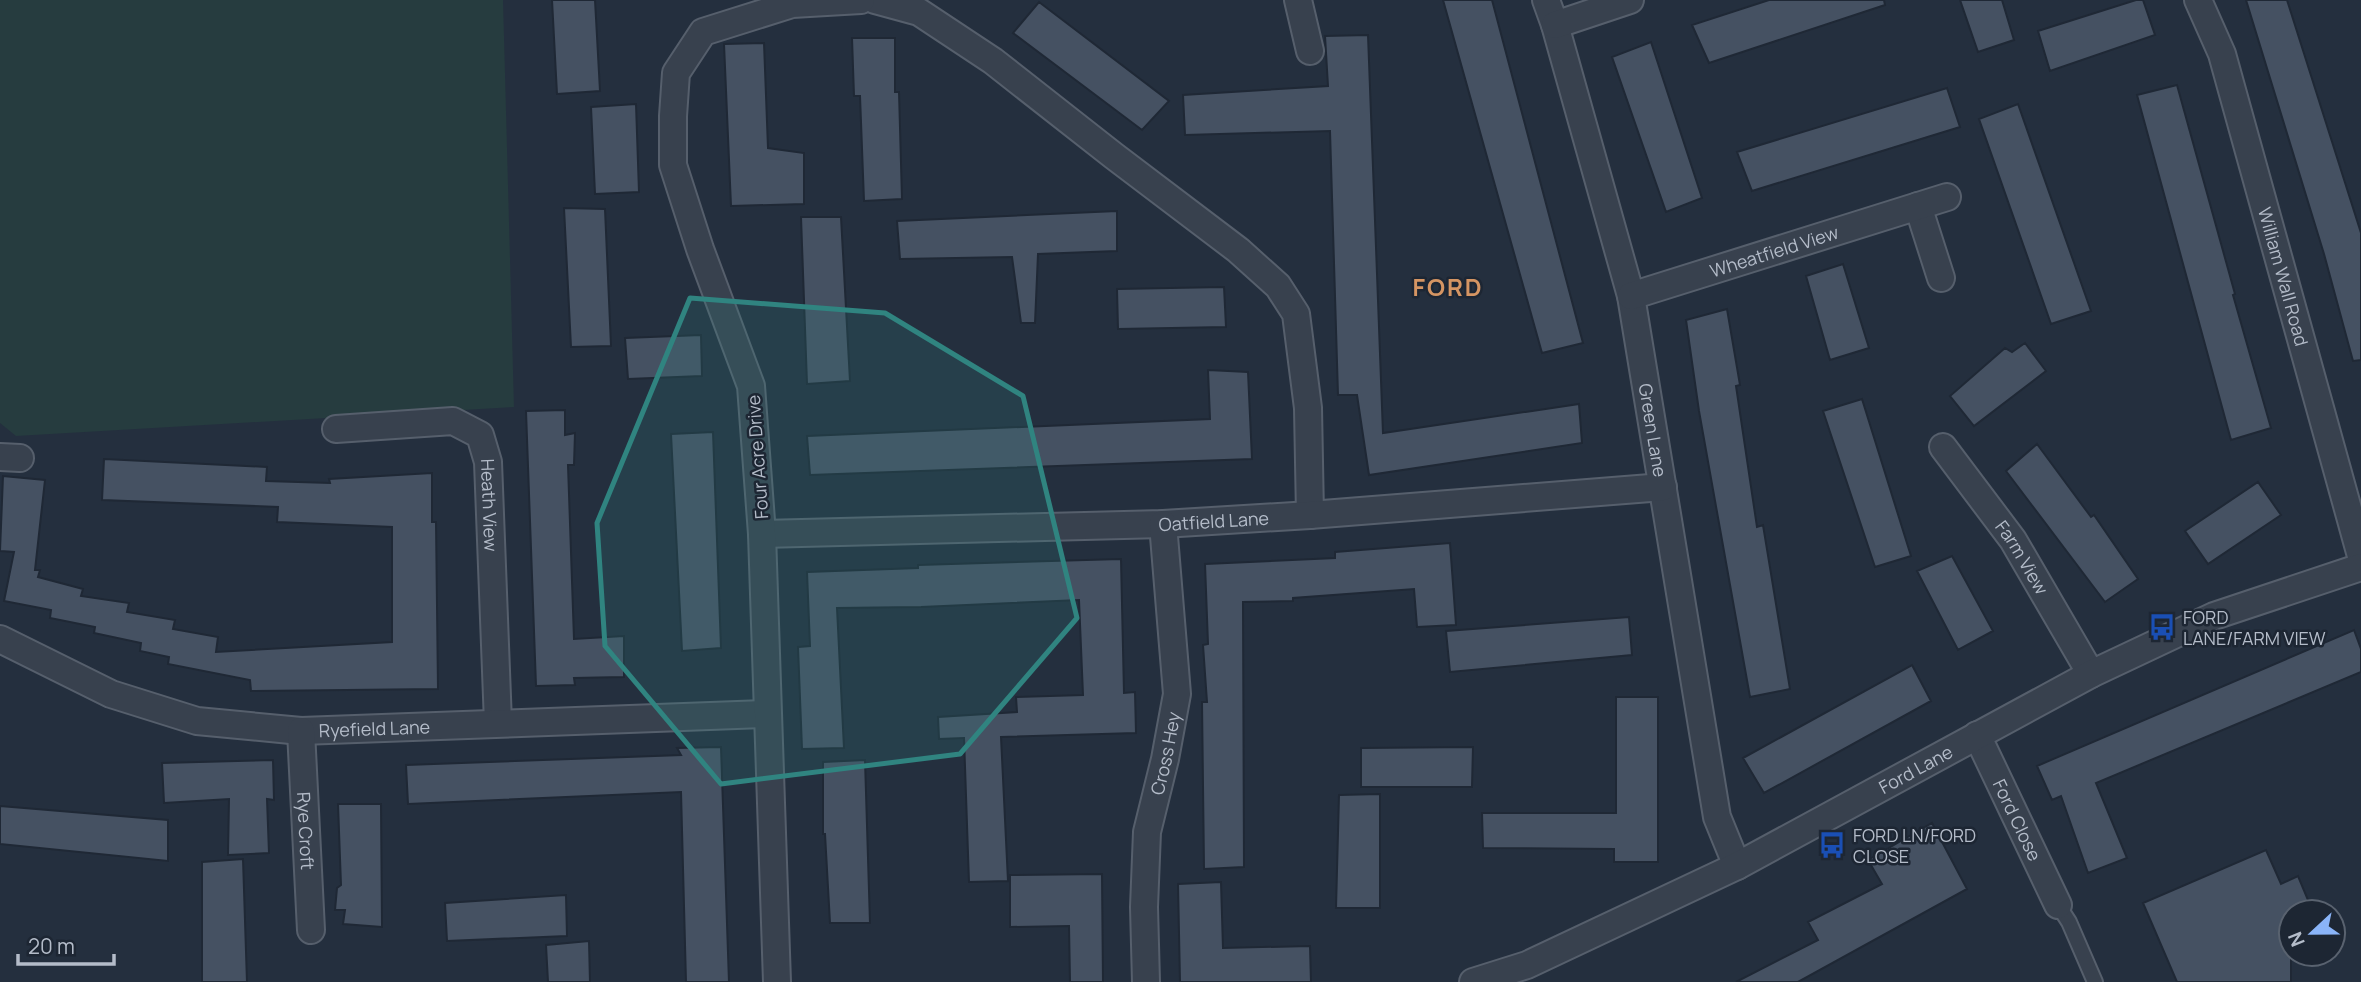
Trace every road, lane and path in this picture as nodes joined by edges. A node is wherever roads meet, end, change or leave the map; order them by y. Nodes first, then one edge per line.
1 (861, 0) edge
2 (875, 0) edge
3 (1298, 0) edge
4 (1546, 0) edge
5 (1630, 0) edge
6 (2198, 0) edge
7 (1555, 25) junction
8 (1310, 51) dead end
9 (1947, 197) dead end
10 (1918, 206) junction
11 (1941, 278) dead end
12 (1631, 296) junction
13 (336, 429) dead end
14 (1943, 447) dead end
15 (1663, 487) junction
16 (1310, 515) junction
17 (1163, 524) junction
18 (762, 534) junction
19 (2361, 556) edge
20 (2361, 567) edge
21 (0, 639) edge
22 (2091, 674) junction
23 (767, 714) junction
24 (498, 723) junction
25 (301, 731) junction
26 (1978, 735) junction
27 (1737, 866) junction
28 (2058, 905) joint
29 (311, 930) dead end
30 (778, 982) edge
31 (1146, 982) edge
32 (1473, 982) edge
33 (2095, 982) edge

1 - 18 street, Four Acre Drive
2 - 16 street
3 - 8 street
4 - 7 street, Green Lane
5 - 7 street
6 - 19 street, William Wall Road
7 - 12 street, Green Lane
9 - 10 street, Wheatfield View
10 - 11 street
10 - 12 street, Wheatfield View
12 - 15 street, Green Lane
13 - 24 street, Heath View
14 - 22 street, Farm View
15 - 16 street, Oatfield Lane
15 - 27 street, Green Lane
16 - 17 street, Oatfield Lane
17 - 18 street, Oatfield Lane
17 - 31 street, Cross Hey
18 - 23 street, Four Acre Drive
20 - 22 street, Ford Lane
21 - 25 street, Ryefield Lane
22 - 26 street, Ford Lane
23 - 24 street, Ryefield Lane
23 - 30 street, Four Acre Drive
24 - 25 street, Ryefield Lane
25 - 29 street, Rye Croft
26 - 27 street, Ford Lane
26 - 28 street, Ford Close
27 - 32 street, Ford Lane
28 - 33 lane

